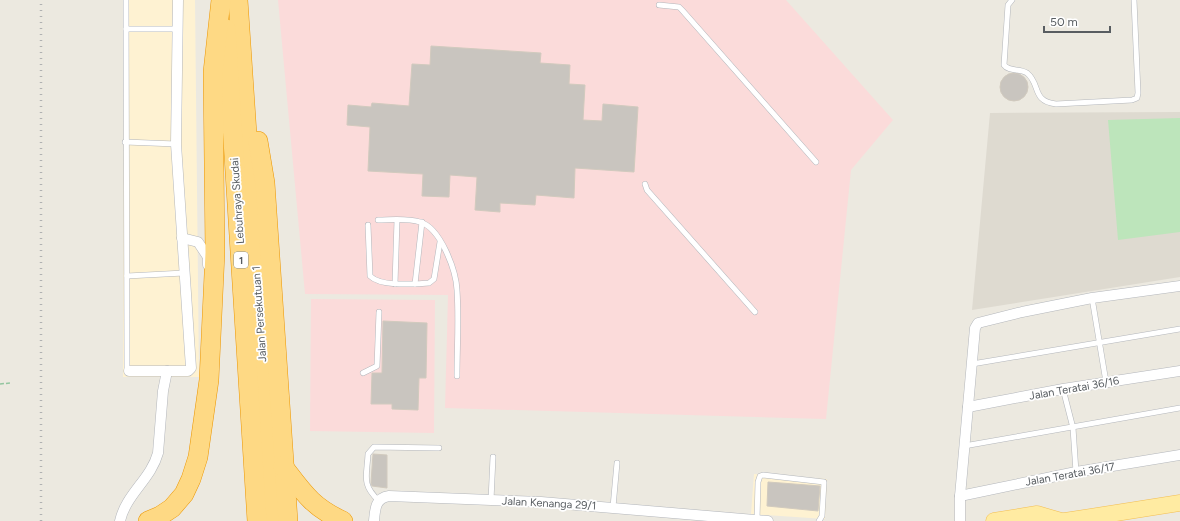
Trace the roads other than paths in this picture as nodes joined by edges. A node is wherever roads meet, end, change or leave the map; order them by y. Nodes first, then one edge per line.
1 (126, 0) edge
2 (178, 0) edge
3 (221, 0) edge
4 (224, 0) edge
5 (238, 0) edge
6 (1012, 0) edge
7 (1134, 0) edge
8 (659, 5) dead end
9 (126, 29) junction
10 (177, 29) junction
11 (240, 35) junction
12 (125, 142) junction
13 (176, 144) junction
14 (816, 162) dead end
15 (645, 184) dead end
16 (378, 220) dead end
17 (397, 220) junction
18 (422, 222) junction
19 (368, 225) dead end
20 (182, 238) junction
21 (440, 241) junction
22 (184, 273) junction
23 (126, 276) junction
24 (395, 284) junction
25 (415, 284) junction
26 (1180, 286) edge
27 (1092, 298) junction
28 (379, 312) dead end
29 (755, 312) dead end
30 (1180, 329) edge
31 (210, 341) junction
32 (1099, 342) junction
33 (972, 364) junction
34 (129, 371) joint
35 (167, 371) junction
36 (1180, 371) edge
37 (363, 373) dead end
38 (457, 376) dead end
39 (1106, 382) junction
40 (1063, 389) junction
41 (968, 407) junction
42 (1180, 408) edge
43 (1073, 428) junction
44 (964, 446) junction
45 (439, 448) dead end
46 (1180, 455) edge
47 (493, 457) dead end
48 (617, 463) dead end
49 (283, 466) junction
50 (1076, 472) junction
51 (960, 496) junction
52 (491, 500) junction
53 (379, 501) junction
54 (1180, 503) edge
55 (613, 508) junction
56 (741, 520) edge
57 (757, 520) junction
58 (120, 521) edge
59 (148, 521) edge
60 (256, 521) edge
61 (273, 521) edge
62 (288, 521) edge
63 (343, 521) edge
64 (374, 521) edge
65 (768, 521) edge
66 (819, 521) edge
67 (960, 521) edge
68 (994, 521) edge
69 (1061, 521) edge
70 (1065, 521) edge

1 - 9 lane
2 - 10 street
3 - 31 highway
4 - 60 highway, Lebuhraya Skudai / 1
5 - 11 highway, 1
6 - 7 lane
8 - 14 lane
9 - 10 lane
9 - 12 lane
10 - 13 street
11 - 49 highway
11 - 61 highway, Jalan Persekutuan 1 / 1
12 - 13 lane
12 - 23 lane
13 - 20 street
15 - 29 lane
16 - 17 lane
17 - 18 lane
17 - 24 lane
18 - 21 lane
18 - 25 lane
19 - 24 lane
20 - 22 street
20 - 31 street
21 - 25 lane
21 - 38 lane
22 - 23 lane
22 - 35 street
23 - 34 lane
24 - 25 lane
26 - 27 street
27 - 32 lane
27 - 33 street
28 - 37 lane
30 - 32 lane
31 - 59 highway
32 - 33 lane
32 - 39 lane
33 - 41 street
34 - 35 street
35 - 58 street
36 - 39 street, Jalan Teratai 36/16
39 - 40 street, Jalan Teratai 36/16
40 - 41 street, Jalan Teratai 36/16
40 - 43 lane
41 - 44 street
42 - 43 lane
43 - 44 lane
43 - 50 lane
44 - 51 street
45 - 53 lane
46 - 50 street, Jalan Teratai 36/17
47 - 52 lane
48 - 55 lane
49 - 62 highway
49 - 63 highway
50 - 51 street, Jalan Teratai 36/17
51 - 67 street
52 - 53 street, Jalan Kenanga 29/1
52 - 55 street, Jalan Kenanga 29/1
53 - 64 street
54 - 70 main road
55 - 56 street, Jalan Kenanga 29/1
56 - 57 street, Jalan Kenanga 29/1
57 - 65 street, Jalan Kenanga 29/1
57 - 66 lane
68 - 69 main road

